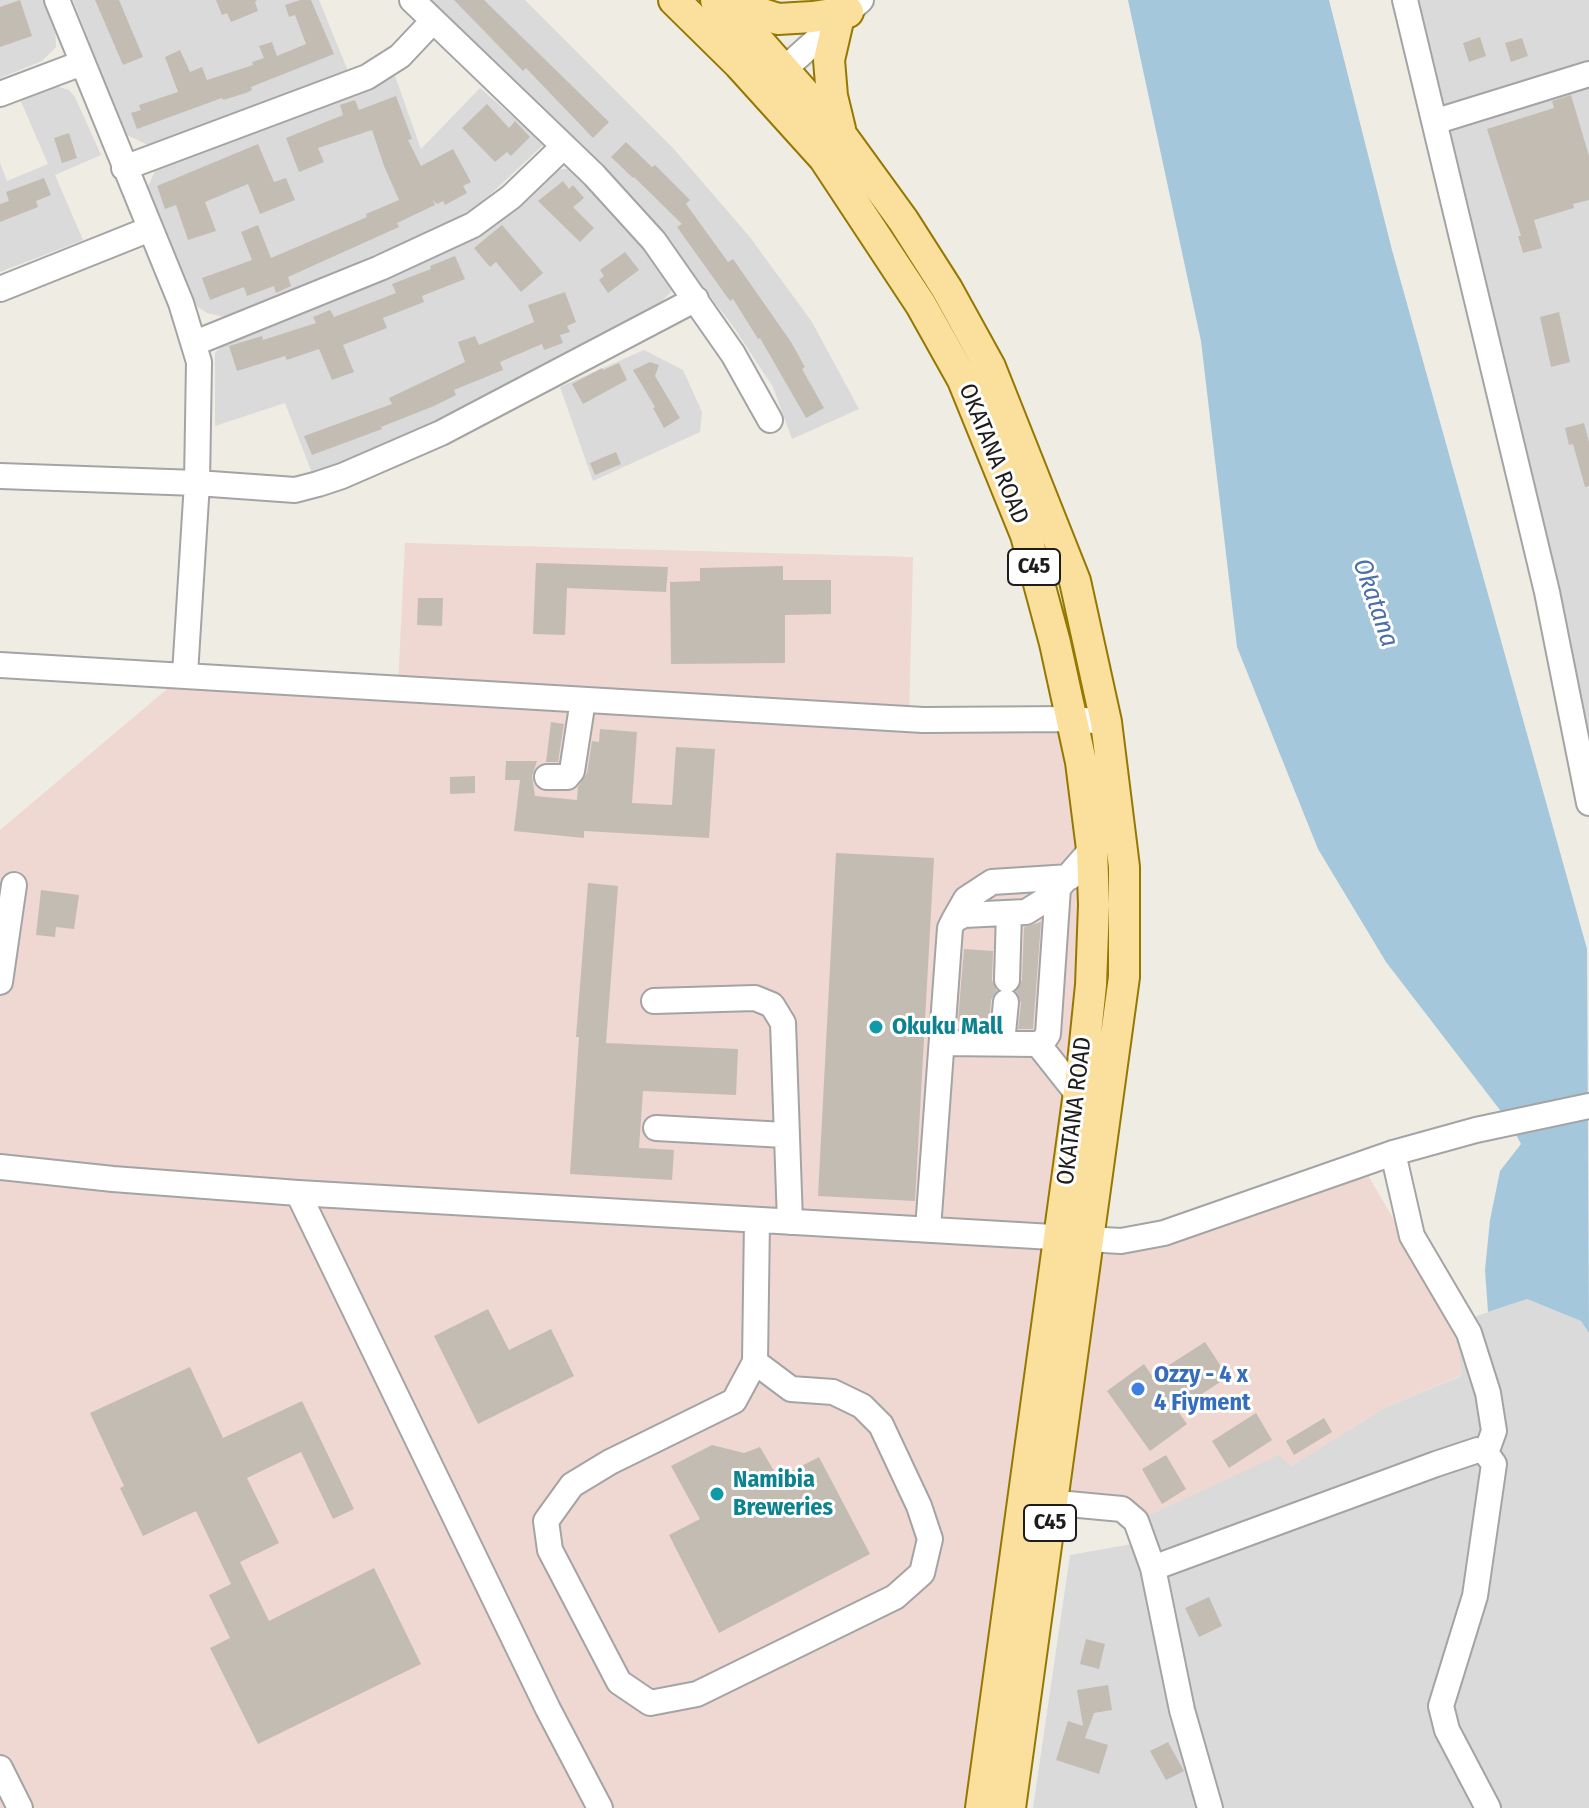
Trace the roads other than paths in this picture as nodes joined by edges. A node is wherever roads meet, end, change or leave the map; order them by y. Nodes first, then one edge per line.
1 (57, 0) edge
2 (412, 0) edge
3 (674, 0) edge
4 (718, 0) edge
5 (1405, 0) edge
6 (849, 11) edge
7 (433, 21) junction
8 (82, 63) junction
9 (1589, 74) edge
10 (773, 79) junction
11 (0, 94) edge
12 (1437, 121) junction
13 (842, 136) junction
14 (564, 146) junction
15 (124, 168) junction
16 (150, 229) junction
17 (0, 289) edge
18 (696, 299) junction
19 (195, 343) junction
20 (770, 420) dead end
21 (0, 476) edge
22 (197, 483) junction
23 (0, 665) edge
24 (185, 674) junction
25 (583, 700) junction
26 (1072, 719) junction
27 (1106, 722) junction
28 (547, 777) dead end
29 (1589, 803) edge
30 (1092, 849) junction
31 (1064, 882) junction
32 (14, 885) dead end
33 (1009, 913) junction
34 (954, 920) junction
35 (0, 982) edge
36 (654, 1001) dead end
37 (942, 1043) junction
38 (1002, 1043) junction
39 (1038, 1044) junction
40 (1080, 1097) junction
41 (1589, 1106) edge
42 (656, 1128) dead end
43 (785, 1135) junction
44 (1393, 1153) junction
45 (0, 1167) edge
46 (298, 1193) junction
47 (757, 1220) junction
48 (790, 1222) junction
49 (928, 1229) junction
50 (1089, 1237) junction
51 (1058, 1238) junction
52 (755, 1362) junction
53 (1486, 1453) junction
54 (1037, 1502) junction
55 (1153, 1568) junction
56 (0, 1768) edge
57 (20, 1808) edge
58 (600, 1808) edge
59 (981, 1808) edge
60 (1010, 1808) edge
61 (1210, 1808) edge
62 (1488, 1808) edge

1 - 8 street
2 - 7 street
3 - 10 main road, OKATANA ROAD / C45
4 - 6 main road
4 - 10 main road, OKATANA ROAD / C45
5 - 12 street
6 - 10 street
6 - 13 main road
7 - 14 street
7 - 15 street
8 - 11 street
8 - 15 street
9 - 12 street
10 - 13 main road, OKATANA ROAD / C45
10 - 26 main road, OKATANA ROAD / C45
12 - 29 street
13 - 27 main road, OKATANA ROAD / C45
14 - 18 street
14 - 19 street
15 - 16 street
16 - 17 street
16 - 19 street
18 - 20 street
18 - 22 street
19 - 22 street
21 - 22 street
22 - 24 street
23 - 24 street
24 - 25 street
25 - 26 street
25 - 28 street
26 - 27 street
26 - 30 main road, OKATANA ROAD / C45
27 - 50 main road, OKATANA ROAD / C45
30 - 31 street
30 - 40 main road, OKATANA ROAD / C45
31 - 33 street
31 - 34 street
31 - 39 street
32 - 35 street
33 - 34 street
33 - 38 street
34 - 37 street
36 - 43 street
37 - 38 street
37 - 49 street
38 - 39 street
39 - 40 street
40 - 51 main road, OKATANA ROAD / C45
41 - 44 street
42 - 43 street
43 - 48 street
44 - 50 street
44 - 53 street
45 - 46 street
46 - 47 street
46 - 58 street
47 - 48 street
47 - 52 street
48 - 49 street
49 - 51 street
50 - 51 street
50 - 54 main road, C45
51 - 54 main road, C45
52 - 52 street
53 - 55 street
53 - 62 street
54 - 55 street
54 - 59 main road, C45
54 - 60 main road, C45
55 - 61 street
56 - 57 street

